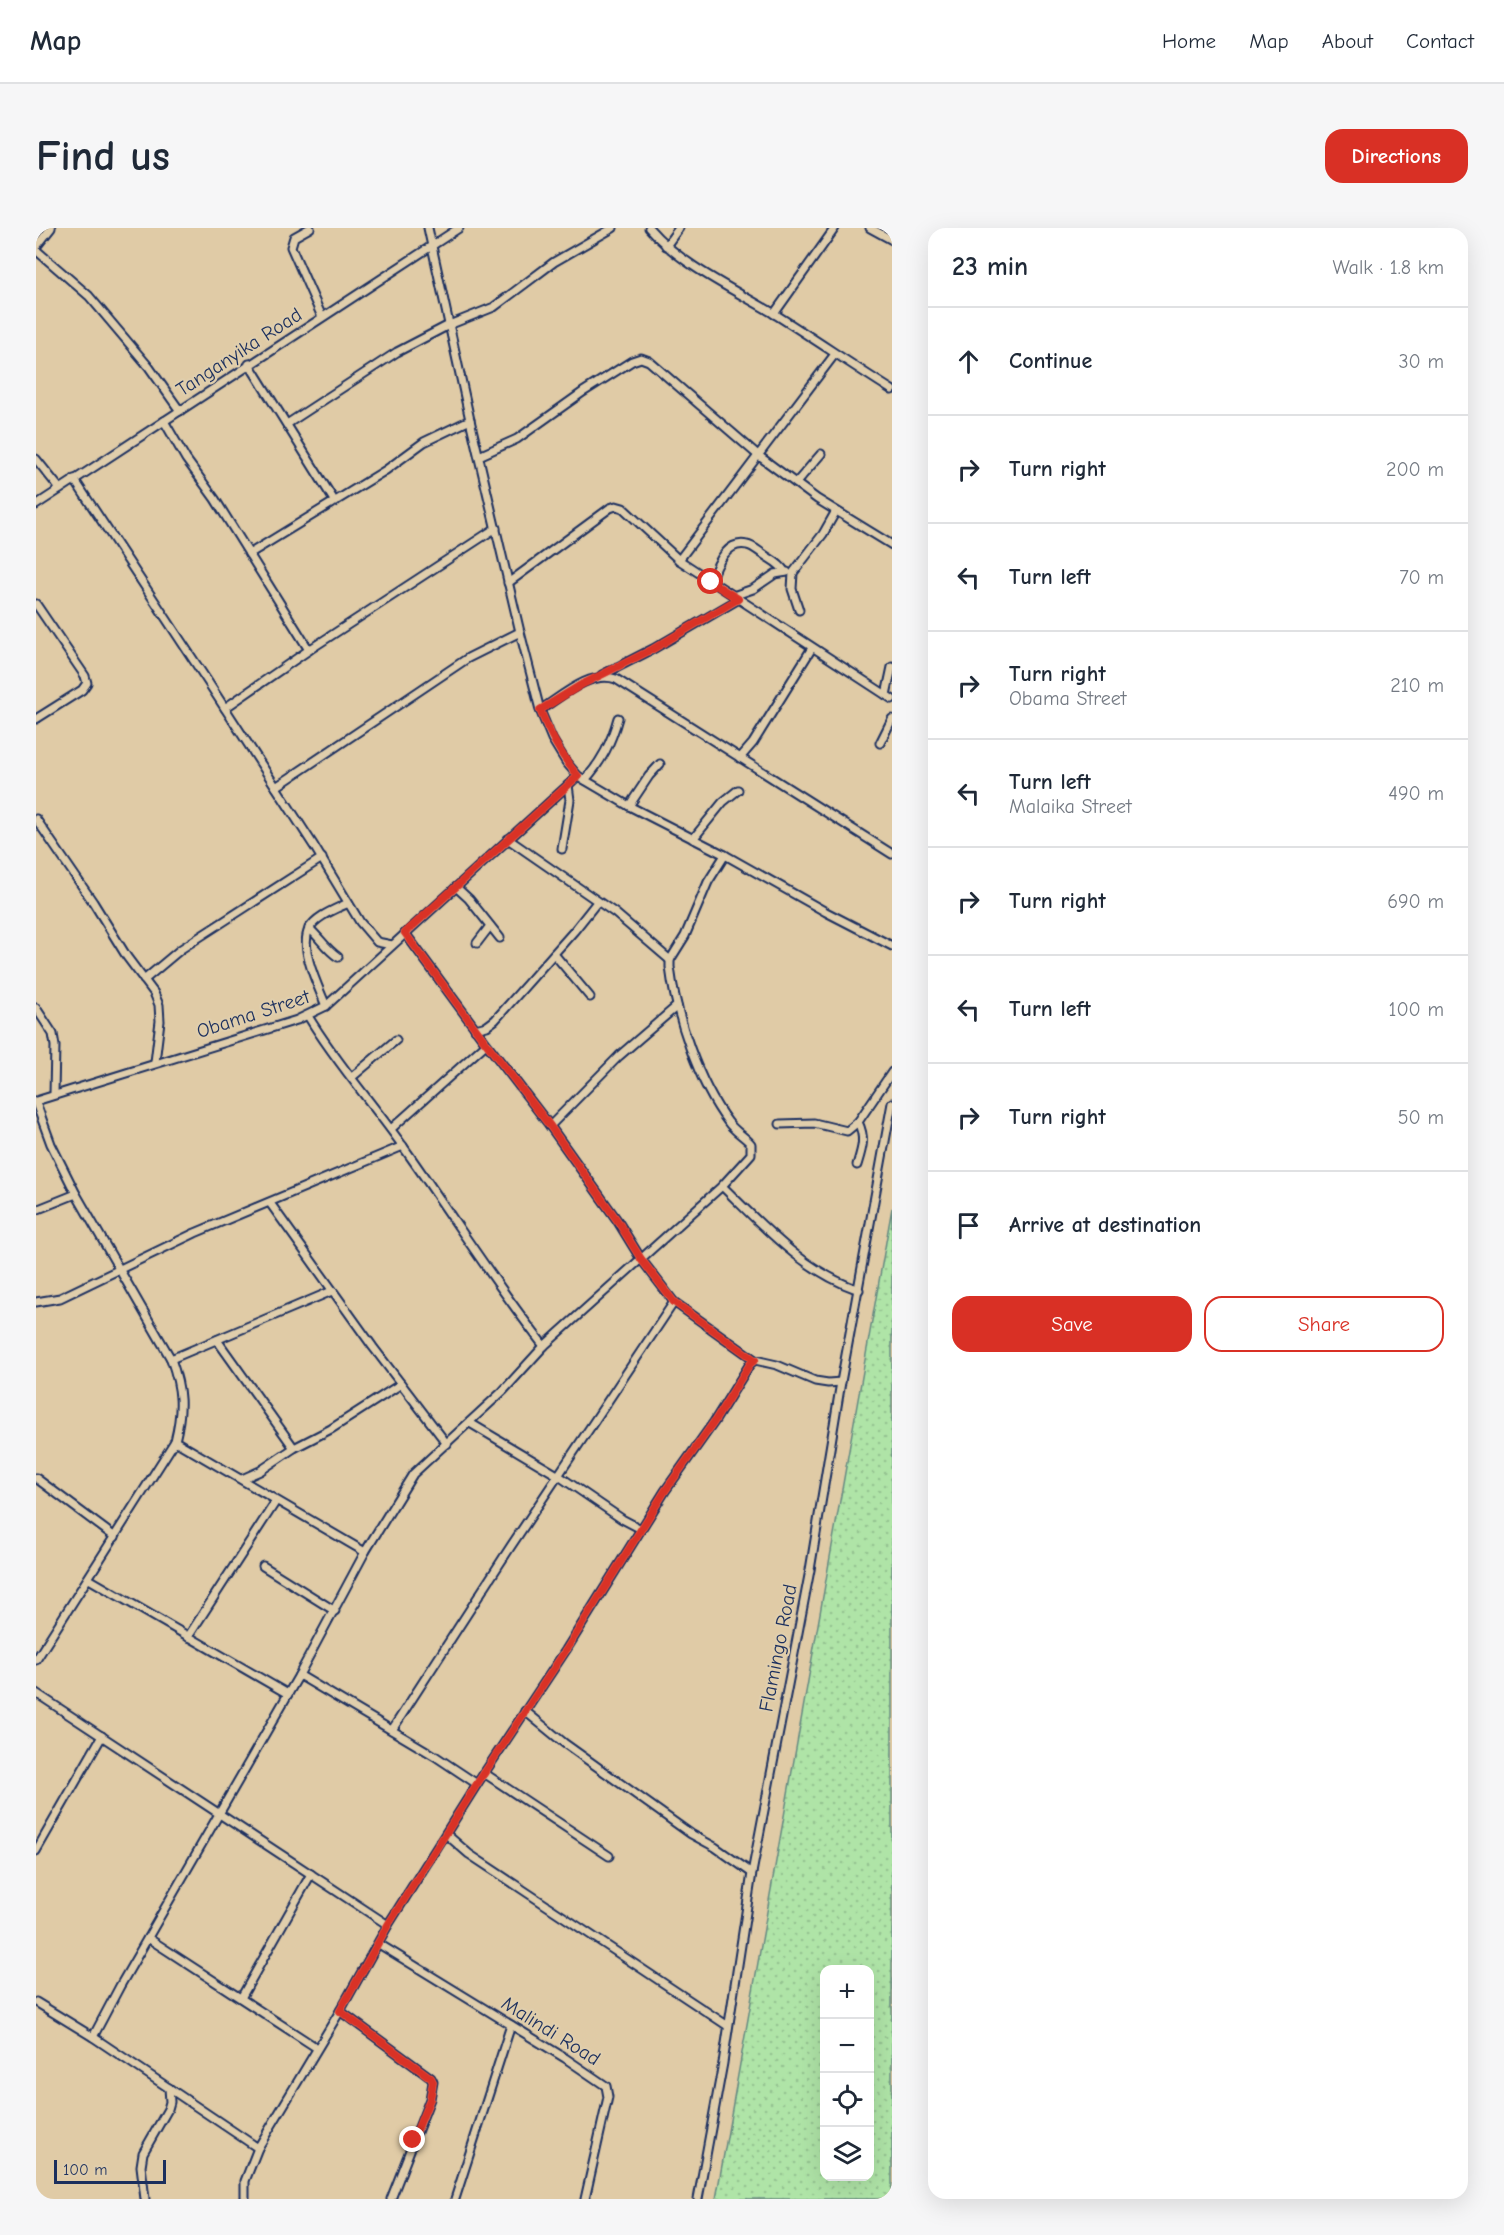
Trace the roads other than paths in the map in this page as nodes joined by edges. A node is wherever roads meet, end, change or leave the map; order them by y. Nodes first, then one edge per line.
1 (51, 228) edge
2 (310, 228) edge
3 (428, 228) edge
4 (459, 228) edge
5 (613, 228) edge
6 (649, 228) edge
7 (680, 228) edge
8 (835, 228) edge
9 (870, 228) edge
10 (892, 240) edge
11 (433, 246) junction
12 (666, 246) junction
13 (36, 248) edge
14 (774, 314) junction
15 (322, 317) junction
16 (449, 325) junction
17 (836, 354) junction
18 (249, 364) junction
19 (892, 390) edge
20 (180, 411) junction
21 (470, 420) junction
22 (164, 421) junction
23 (287, 424) junction
24 (821, 454) dead end
25 (479, 456) junction
26 (759, 456) junction
27 (36, 459) edge
28 (74, 479) junction
29 (796, 483) junction
30 (60, 489) junction
31 (335, 502) junction
32 (36, 505) edge
33 (836, 511) junction
34 (496, 528) junction
35 (892, 545) edge
36 (249, 554) junction
37 (679, 560) junction
38 (784, 572) junction
39 (793, 573) junction
40 (711, 582) junction
41 (508, 583) junction
42 (736, 598) junction
43 (36, 604) edge
44 (799, 610) dead end
45 (520, 632) junction
46 (812, 648) junction
47 (309, 650) junction
48 (892, 667) edge
49 (600, 676) junction
50 (889, 697) edge
51 (225, 708) junction
52 (540, 710) junction
53 (618, 718) dead end
54 (892, 719) edge
55 (36, 720) edge
56 (880, 743) dead end
57 (740, 758) junction
58 (660, 764) dead end
59 (582, 778) junction
60 (568, 785) junction
61 (276, 787) junction
62 (738, 790) dead end
63 (629, 806) junction
64 (36, 819) edge
65 (508, 839) junction
66 (693, 839) junction
67 (562, 849) dead end
68 (892, 854) edge
69 (725, 855) junction
70 (322, 858) junction
71 (456, 887) junction
72 (597, 902) junction
73 (348, 903) junction
74 (490, 926) junction
75 (309, 928) junction
76 (405, 933) junction
77 (500, 938) dead end
78 (377, 942) junction
79 (477, 943) dead end
80 (392, 945) junction
81 (892, 946) edge
82 (554, 954) junction
83 (338, 957) dead end
84 (379, 958) junction
85 (670, 960) junction
86 (144, 980) junction
87 (590, 997) dead end
88 (326, 1006) junction
89 (677, 1006) junction
90 (36, 1008) edge
91 (308, 1016) junction
92 (488, 1026) junction
93 (475, 1029) junction
94 (396, 1040) dead end
95 (484, 1041) junction
96 (155, 1062) junction
97 (892, 1072) edge
98 (352, 1077) junction
99 (54, 1094) junction
100 (36, 1102) edge
101 (892, 1103) edge
102 (858, 1122) junction
103 (780, 1124) dead end
104 (550, 1126) junction
105 (391, 1129) junction
106 (403, 1146) junction
107 (857, 1165) dead end
108 (722, 1186) junction
109 (76, 1194) junction
110 (270, 1203) junction
111 (36, 1210) edge
112 (641, 1259) junction
113 (118, 1269) junction
114 (859, 1290) junction
115 (332, 1291) junction
116 (36, 1302) edge
117 (674, 1302) junction
118 (217, 1340) junction
119 (544, 1346) junction
120 (171, 1359) junction
121 (755, 1360) junction
122 (841, 1382) junction
123 (400, 1384) junction
124 (470, 1423) junction
125 (175, 1441) junction
126 (447, 1444) junction
127 (294, 1448) junction
128 (558, 1476) junction
129 (36, 1478) edge
130 (242, 1479) junction
131 (276, 1501) junction
132 (641, 1529) junction
133 (115, 1537) junction
134 (365, 1552) junction
135 (263, 1566) dead end
136 (89, 1579) junction
137 (335, 1611) junction
138 (188, 1636) junction
139 (36, 1660) edge
140 (299, 1675) junction
141 (36, 1694) edge
142 (288, 1694) junction
143 (525, 1712) junction
144 (392, 1730) junction
145 (102, 1736) junction
146 (484, 1773) junction
147 (477, 1784) junction
148 (220, 1814) junction
149 (446, 1834) junction
150 (37, 1846) edge
151 (609, 1856) dead end
152 (752, 1873) junction
153 (311, 1874) junction
154 (388, 1925) junction
155 (148, 1938) junction
156 (379, 1944) junction
157 (241, 1998) junction
158 (36, 2002) edge
159 (340, 2011) junction
160 (511, 2025) junction
161 (728, 2026) junction
162 (93, 2037) junction
163 (318, 2048) junction
164 (169, 2088) junction
165 (258, 2148) junction
166 (145, 2199) edge
167 (245, 2199) edge
168 (391, 2199) edge
169 (455, 2199) edge
170 (585, 2199) edge
171 (698, 2199) edge

1 - 13 street
2 - 15 street
3 - 11 street
4 - 11 street, Tanganyika Road
5 - 16 street
6 - 12 street
7 - 12 street
8 - 14 street
9 - 10 street
11 - 15 street, Tanganyika Road
11 - 16 street
12 - 14 street
13 - 20 street
14 - 17 street
15 - 18 street, Tanganyika Road
16 - 21 street
16 - 23 street
17 - 19 street
17 - 26 street
18 - 20 street, Tanganyika Road
18 - 23 street
20 - 22 street, Tanganyika Road
21 - 25 street
21 - 31 street
22 - 28 street, Tanganyika Road
22 - 36 street
23 - 31 street
24 - 29 street
25 - 26 street
25 - 34 street
26 - 29 street
26 - 37 street
27 - 30 street
28 - 30 street, Tanganyika Road
28 - 51 street
29 - 33 street
30 - 32 street, Tanganyika Road
31 - 36 street
33 - 35 street
33 - 39 street
34 - 41 street
34 - 47 street
36 - 47 street
37 - 40 street
37 - 41 street
38 - 39 street
38 - 40 street
38 - 42 street
39 - 44 street
40 - 42 street
41 - 45 street
42 - 46 street
42 - 49 street
43 - 55 street
45 - 52 street
45 - 61 street
46 - 50 street
46 - 57 street
47 - 51 street
48 - 50 street
49 - 52 street
49 - 57 street
51 - 61 street
52 - 59 street
53 - 59 street, Obama Street
54 - 56 street
57 - 68 street
58 - 63 street
59 - 60 street, Obama Street
59 - 63 street
60 - 65 street, Obama Street
60 - 67 street
61 - 70 street
62 - 66 street
63 - 66 street
64 - 86 street
65 - 71 street, Obama Street
65 - 72 street
66 - 69 street
69 - 81 street
69 - 85 street
70 - 73 street
70 - 86 street
71 - 74 street
71 - 76 street, Obama Street
72 - 82 street
72 - 85 street
73 - 75 street
73 - 78 street
74 - 77 street
74 - 79 street
75 - 83 street
75 - 88 street
76 - 80 street, Obama Street
76 - 93 street
78 - 80 street
78 - 84 street
80 - 84 street, Obama Street
82 - 87 street
82 - 92 street
84 - 88 street, Obama Street
85 - 89 street
86 - 96 street
88 - 91 street, Obama Street
89 - 104 street
89 - 108 street
90 - 99 street
91 - 96 street, Obama Street
91 - 98 street
92 - 93 street
92 - 95 street
93 - 95 street
94 - 98 street
95 - 104 street
95 - 105 street
96 - 99 street, Obama Street
97 - 102 street
98 - 105 street
99 - 100 street, Obama Street
100 - 109 street
101 - 114 street, Flamingo Road
102 - 103 street
102 - 107 street
104 - 112 street
105 - 106 street
106 - 110 street
106 - 119 street
108 - 112 street
108 - 114 street
109 - 111 street
109 - 113 street
110 - 113 street
110 - 115 street
112 - 117 street
112 - 119 street
113 - 116 street
113 - 120 street
114 - 122 street, Flamingo Road
115 - 118 street
115 - 123 street
117 - 121 street
117 - 128 street
118 - 120 street
118 - 127 street
119 - 124 street
120 - 125 street
121 - 122 street
121 - 132 street
122 - 152 street, Flamingo Road
123 - 126 street
123 - 127 street
124 - 126 street
124 - 128 street
125 - 130 street
125 - 133 street
126 - 134 street
127 - 130 street
128 - 132 street
128 - 144 street
129 - 133 street
130 - 131 street
131 - 134 street
131 - 138 street
132 - 143 street
133 - 136 street
134 - 137 street
135 - 137 street
136 - 138 street
136 - 139 street
137 - 140 street
138 - 142 street
140 - 142 street
140 - 144 street
141 - 145 street
142 - 148 street
143 - 146 street
143 - 152 street
144 - 147 street
145 - 148 street
145 - 150 street
146 - 147 street
146 - 151 street
147 - 149 street
148 - 153 street
148 - 155 street
149 - 154 street
149 - 161 street
152 - 161 street, Flamingo Road
153 - 154 street
153 - 157 street
154 - 156 street
155 - 157 street
155 - 162 street
156 - 159 street
156 - 160 street, Malindi Road
157 - 163 street
158 - 162 street
159 - 163 street
159 - 168 street
160 - 169 street
160 - 170 street, Malindi Road
161 - 171 street, Flamingo Road
162 - 164 street
163 - 165 street
164 - 165 street
164 - 166 street
165 - 167 street

